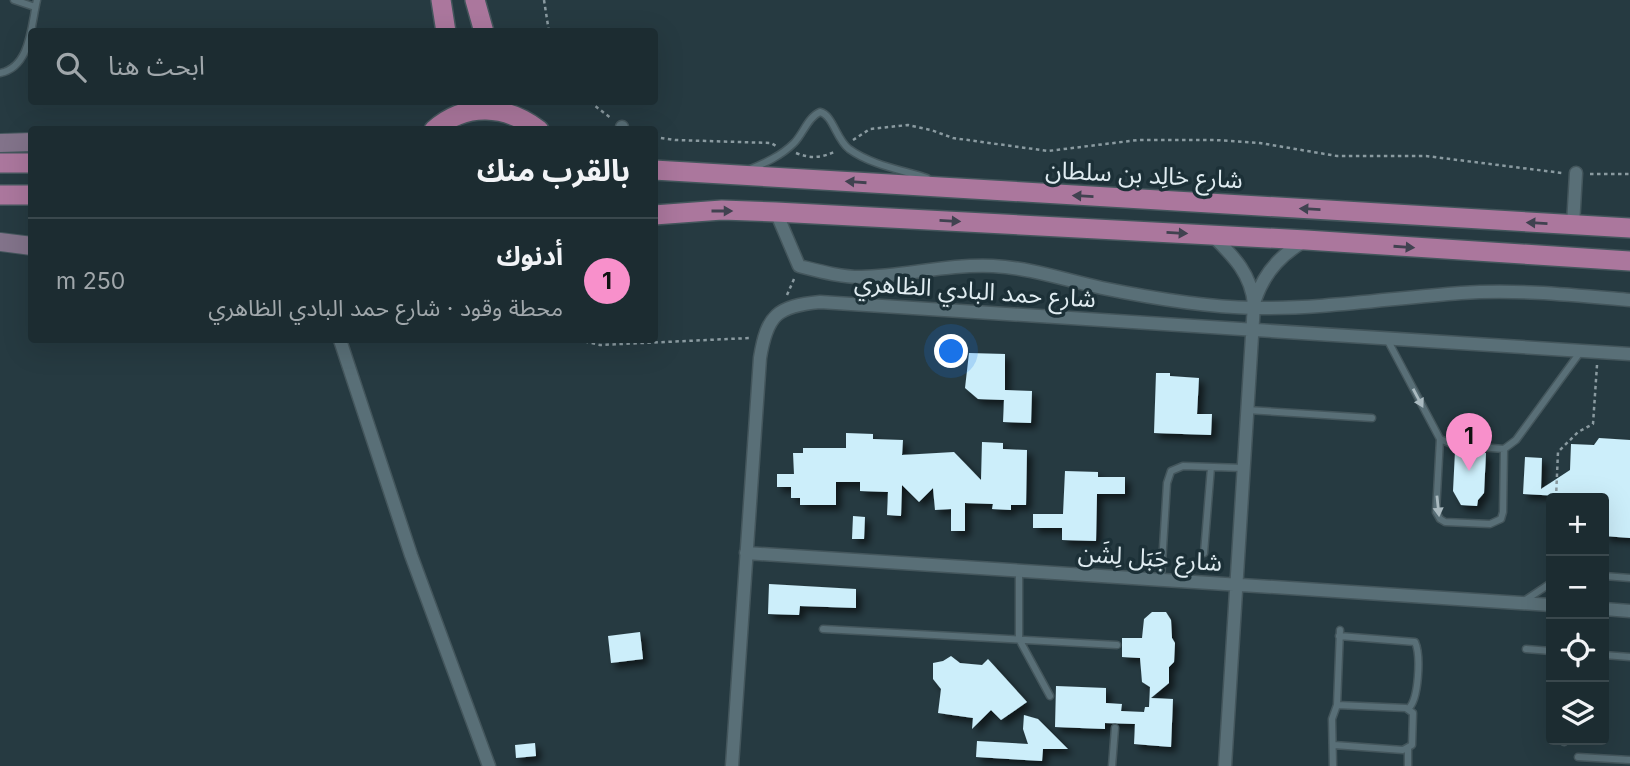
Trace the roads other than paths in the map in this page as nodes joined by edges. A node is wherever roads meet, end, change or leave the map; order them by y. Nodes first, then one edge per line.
1 (14, 0) edge
2 (442, 0) edge
3 (475, 0) edge
4 (36, 3) edge
5 (29, 28) edge
6 (446, 28) edge
7 (483, 28) edge
8 (28, 33) edge
9 (0, 73) edge
10 (444, 105) edge
11 (523, 105) edge
12 (438, 126) edge
13 (534, 126) edge
14 (536, 126) edge
15 (28, 142) edge
16 (0, 143) edge
17 (0, 163) edge
18 (28, 163) edge
19 (658, 170) edge
20 (1576, 173) road end
21 (733, 174) junction
22 (955, 188) junction
23 (0, 195) edge
24 (28, 195) edge
25 (776, 212) junction
26 (658, 215) edge
27 (1573, 225) junction
28 (1630, 229) edge
29 (1212, 235) junction
30 (1306, 240) junction
31 (0, 242) edge
32 (28, 246) edge
33 (1630, 261) edge
34 (1630, 300) edge
35 (1254, 306) junction
36 (1252, 330) junction
37 (1386, 338) junction
38 (341, 343) edge
39 (1581, 351) junction
40 (1630, 354) edge
41 (1247, 410) junction
42 (1372, 418) dead end
43 (1440, 439) junction
44 (1504, 449) junction
45 (1212, 467) junction
46 (1244, 468) junction
47 (746, 553) junction
48 (1204, 553) dead end
49 (1018, 571) junction
50 (1609, 576) edge
51 (1630, 578) edge
52 (1161, 580) junction
53 (1236, 585) junction
54 (1546, 586) edge
55 (1520, 604) junction
56 (1546, 605) edge
57 (1609, 609) edge
58 (1630, 611) edge
59 (823, 629) dead end
60 (1018, 639) junction
61 (1117, 645) dead end
62 (1526, 649) dead end
63 (1546, 651) edge
64 (1609, 655) edge
65 (1630, 657) edge
66 (1050, 696) dead end
67 (1337, 705) junction
68 (1408, 709) junction
69 (1115, 728) dead end
70 (1334, 745) junction
71 (1408, 748) junction
72 (1578, 757) dead end
73 (1630, 760) edge
74 (489, 766) edge
75 (732, 766) edge
76 (1112, 766) edge
77 (1225, 766) edge
78 (1333, 766) edge
79 (1408, 766) edge

1 - 4 lane
2 - 6 main road
3 - 7 main road
4 - 5 lane
8 - 9 lane
10 - 12 main road
11 - 14 main road
12 - 13 main road
15 - 16 main road
17 - 18 main road
19 - 21 main road, شارع خالِد بن سلطان
20 - 27 street
22 -> 21 main road, شارع خالِد بن سلطان
21 - 22 lane
27 -> 22 main road, شارع خالِد بن سلطان
23 - 24 main road
26 -> 25 main road
25 -> 29 main road
25 - 35 street
27 - 28 main road, شارع خالِد بن سلطان
29 - 30 main road
29 - 35 street
30 -> 33 main road
30 - 35 street
31 - 32 main road
34 - 35 street
35 - 36 street
36 - 37 street, شارع حمد البادي الظاهري
36 - 41 street
36 - 47 street, شارع حمد البادي الظاهري
37 - 39 street, شارع حمد البادي الظاهري
37 -> 43 lane
38 - 74 street
39 - 40 street, شارع حمد البادي الظاهري
39 - 44 lane
41 - 42 lane
41 - 46 street
43 - 44 lane
43 -> 44 lane
45 - 46 lane
45 - 48 lane
45 - 52 lane
46 - 53 street
47 - 49 street, شارع جَبَل لِشَن
47 - 75 street
49 - 52 street, شارع جَبَل لِشَن
49 - 60 lane
50 - 51 lane
52 - 53 street, شارع جَبَل لِشَن
53 - 55 street, شارع جَبَل لِشَن
53 - 77 street
54 - 55 lane
55 - 56 street, شارع جَبَل لِشَن
57 - 58 street
59 - 60 lane
60 - 61 lane
60 - 66 lane
62 - 63 lane
64 - 65 lane
67 - 68 lane
67 - 68 lane
67 - 70 lane
68 - 71 lane
69 - 76 lane
70 - 71 lane
70 - 78 lane
71 - 79 lane
72 - 73 lane

